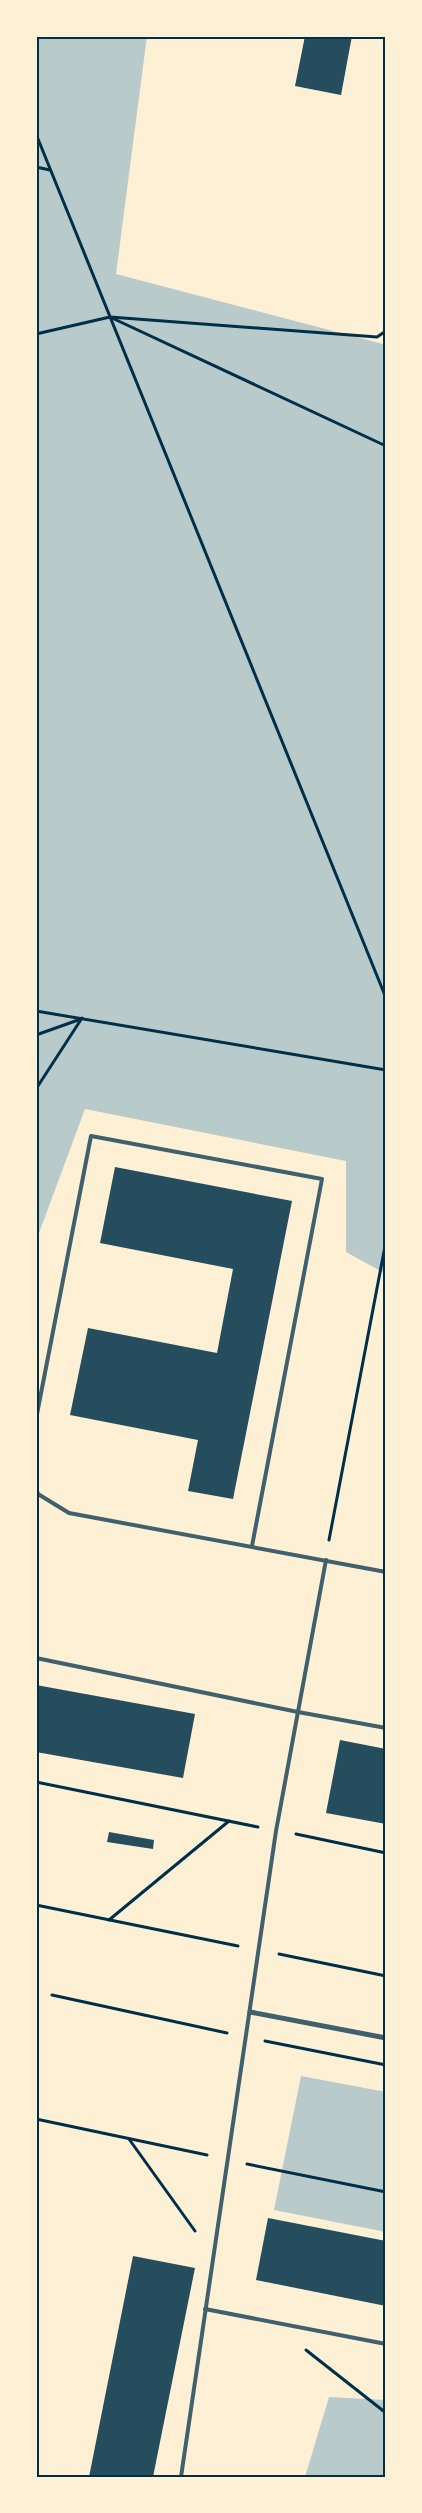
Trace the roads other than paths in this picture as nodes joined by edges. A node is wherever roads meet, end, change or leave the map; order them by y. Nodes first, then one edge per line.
1 (36, 1419) edge
2 (36, 1489) edge
3 (252, 1546) junction
4 (326, 1560) junction
5 (386, 1572) edge
6 (36, 1658) edge
7 (298, 1712) junction
8 (386, 1728) edge
9 (250, 2012) junction
10 (386, 2038) edge
11 (206, 2309) junction
12 (386, 2344) edge
13 (180, 2477) edge

1 - 3 lane
2 - 3 lane
3 - 4 lane
4 - 5 lane
4 - 7 lane
6 - 7 lane
7 - 8 lane
7 - 9 lane
9 - 10 street
9 - 11 lane
11 - 12 lane
11 - 13 lane

